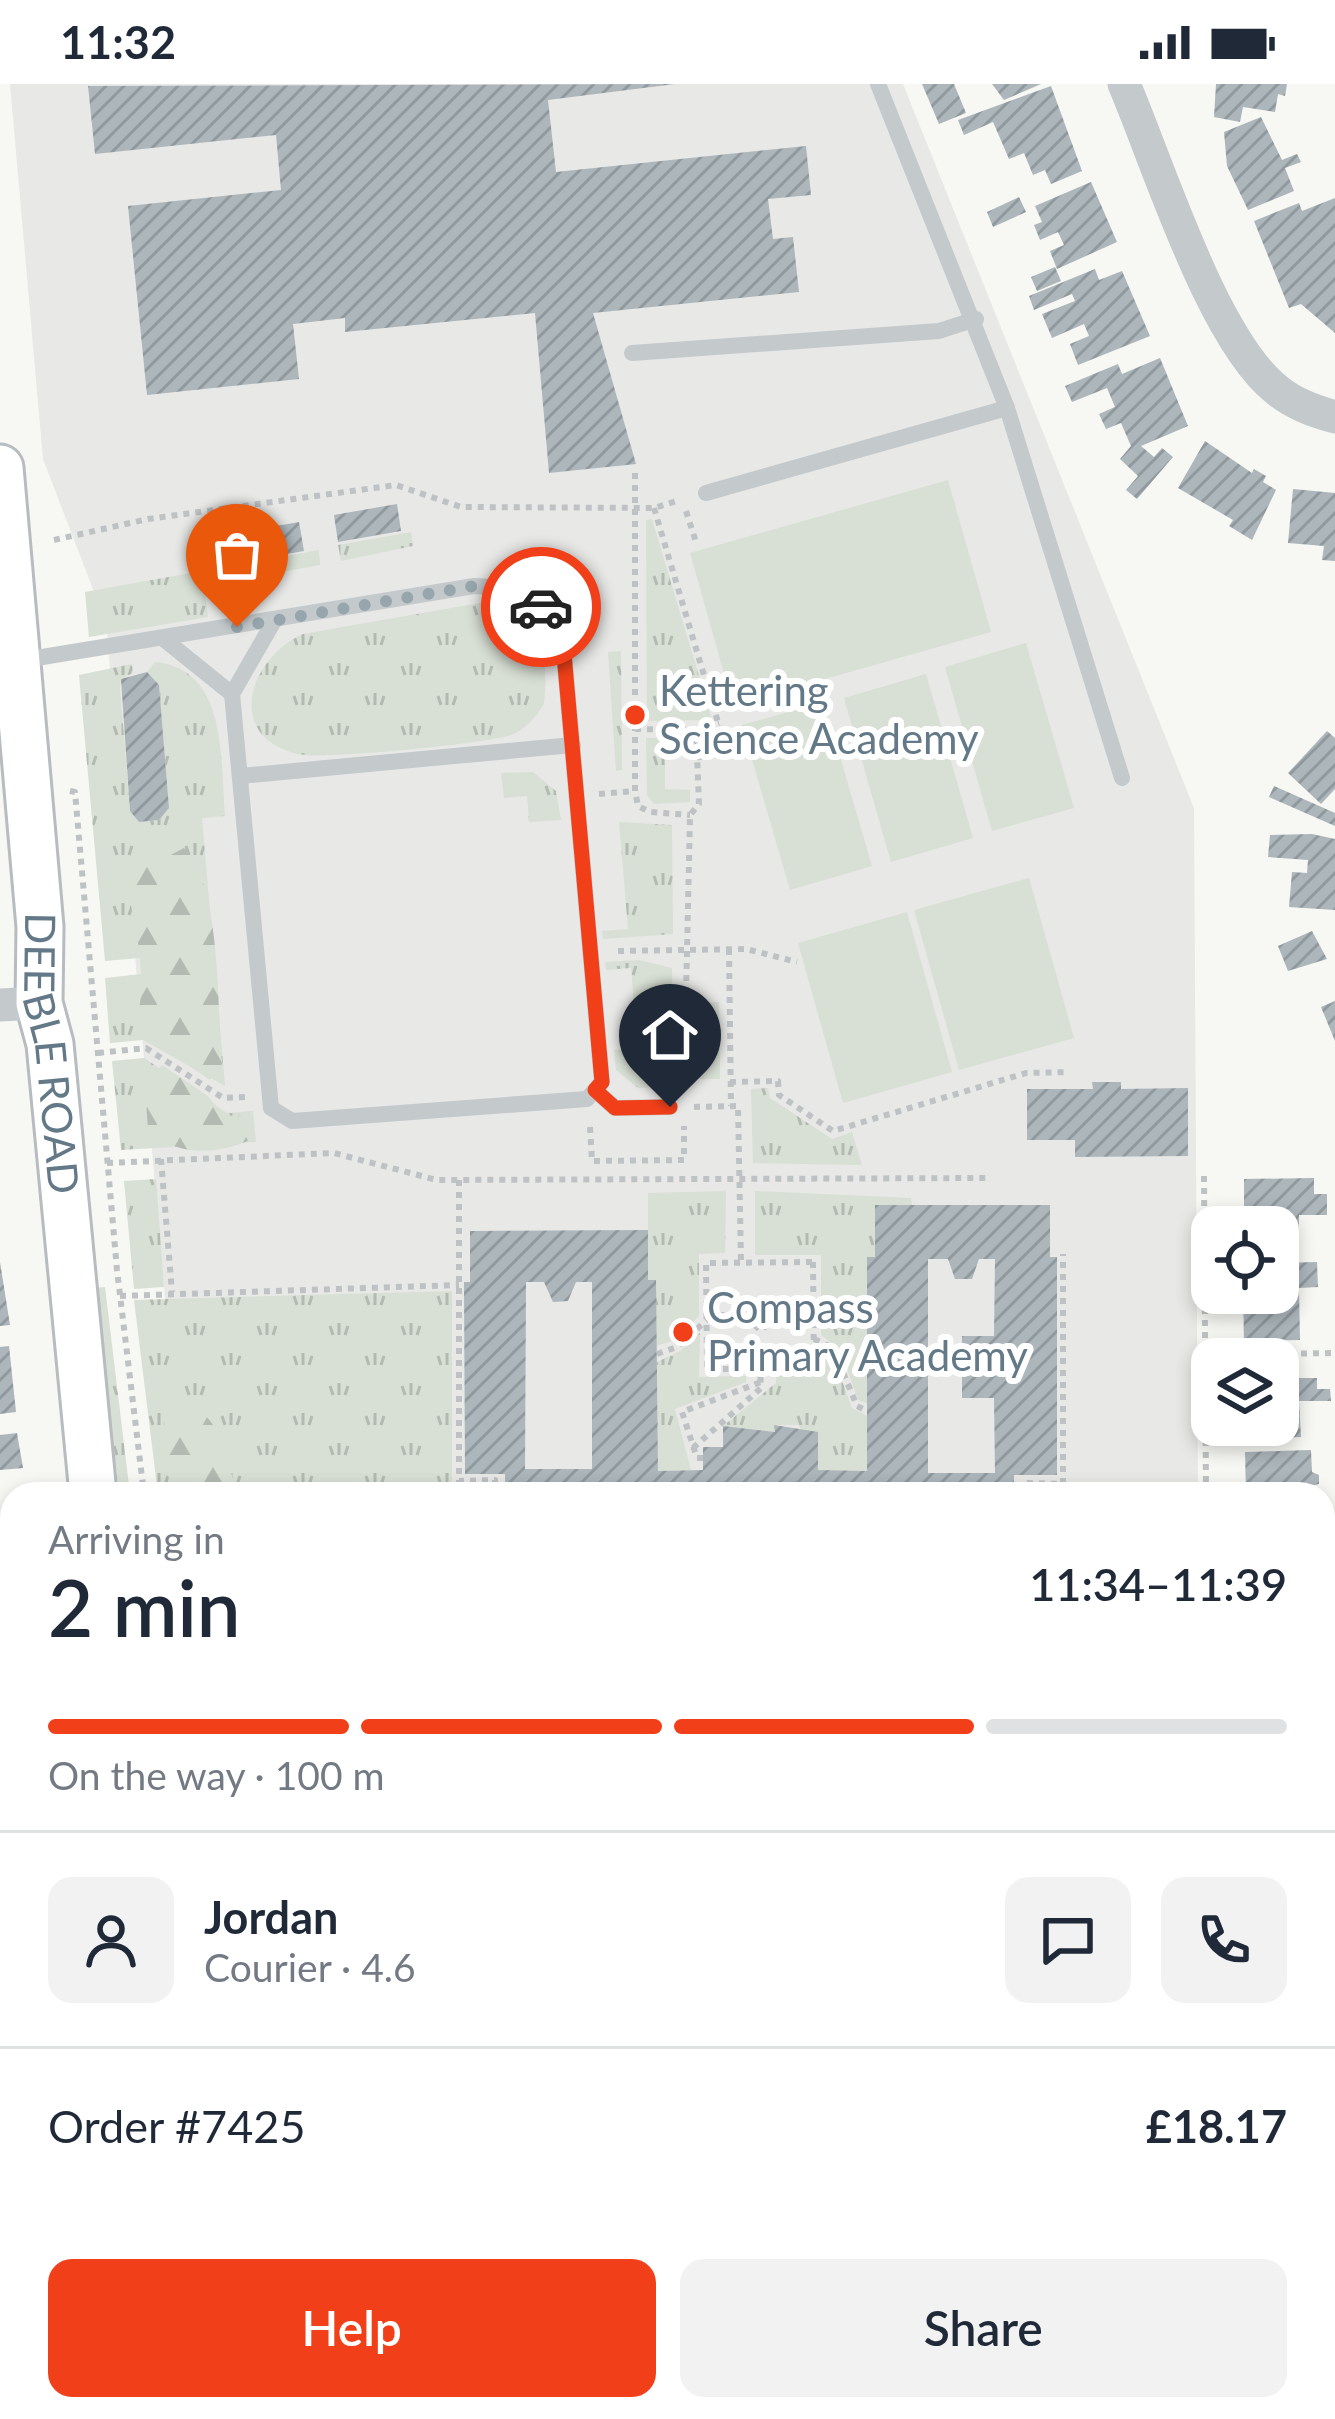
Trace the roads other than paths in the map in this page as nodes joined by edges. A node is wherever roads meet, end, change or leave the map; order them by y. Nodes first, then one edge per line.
1 (878, 84) edge
2 (1124, 84) edge
3 (976, 319) junction
4 (632, 352) dead end
5 (1007, 408) junction
6 (1335, 417) edge
7 (0, 468) edge
8 (706, 493) road end
9 (274, 621) junction
10 (165, 640) junction
11 (17, 662) junction
12 (232, 694) junction
13 (573, 746) junction
14 (240, 776) junction
15 (1122, 778) dead end
16 (20, 1004) edge
17 (595, 1090) junction
18 (677, 1107) road end
19 (92, 1482) edge

1 - 3 lane
2 - 6 street
3 - 4 lane
3 - 5 lane
5 - 8 lane
5 - 15 lane
7 - 11 street, DEEBLE ROAD
9 - 10 lane
9 - 12 lane
9 - 13 lane
10 - 11 lane
10 - 12 lane
11 - 16 street, DEEBLE ROAD
12 - 14 lane
13 - 14 lane
13 - 17 lane
14 - 17 lane
16 - 19 street, DEEBLE ROAD
17 - 18 lane

